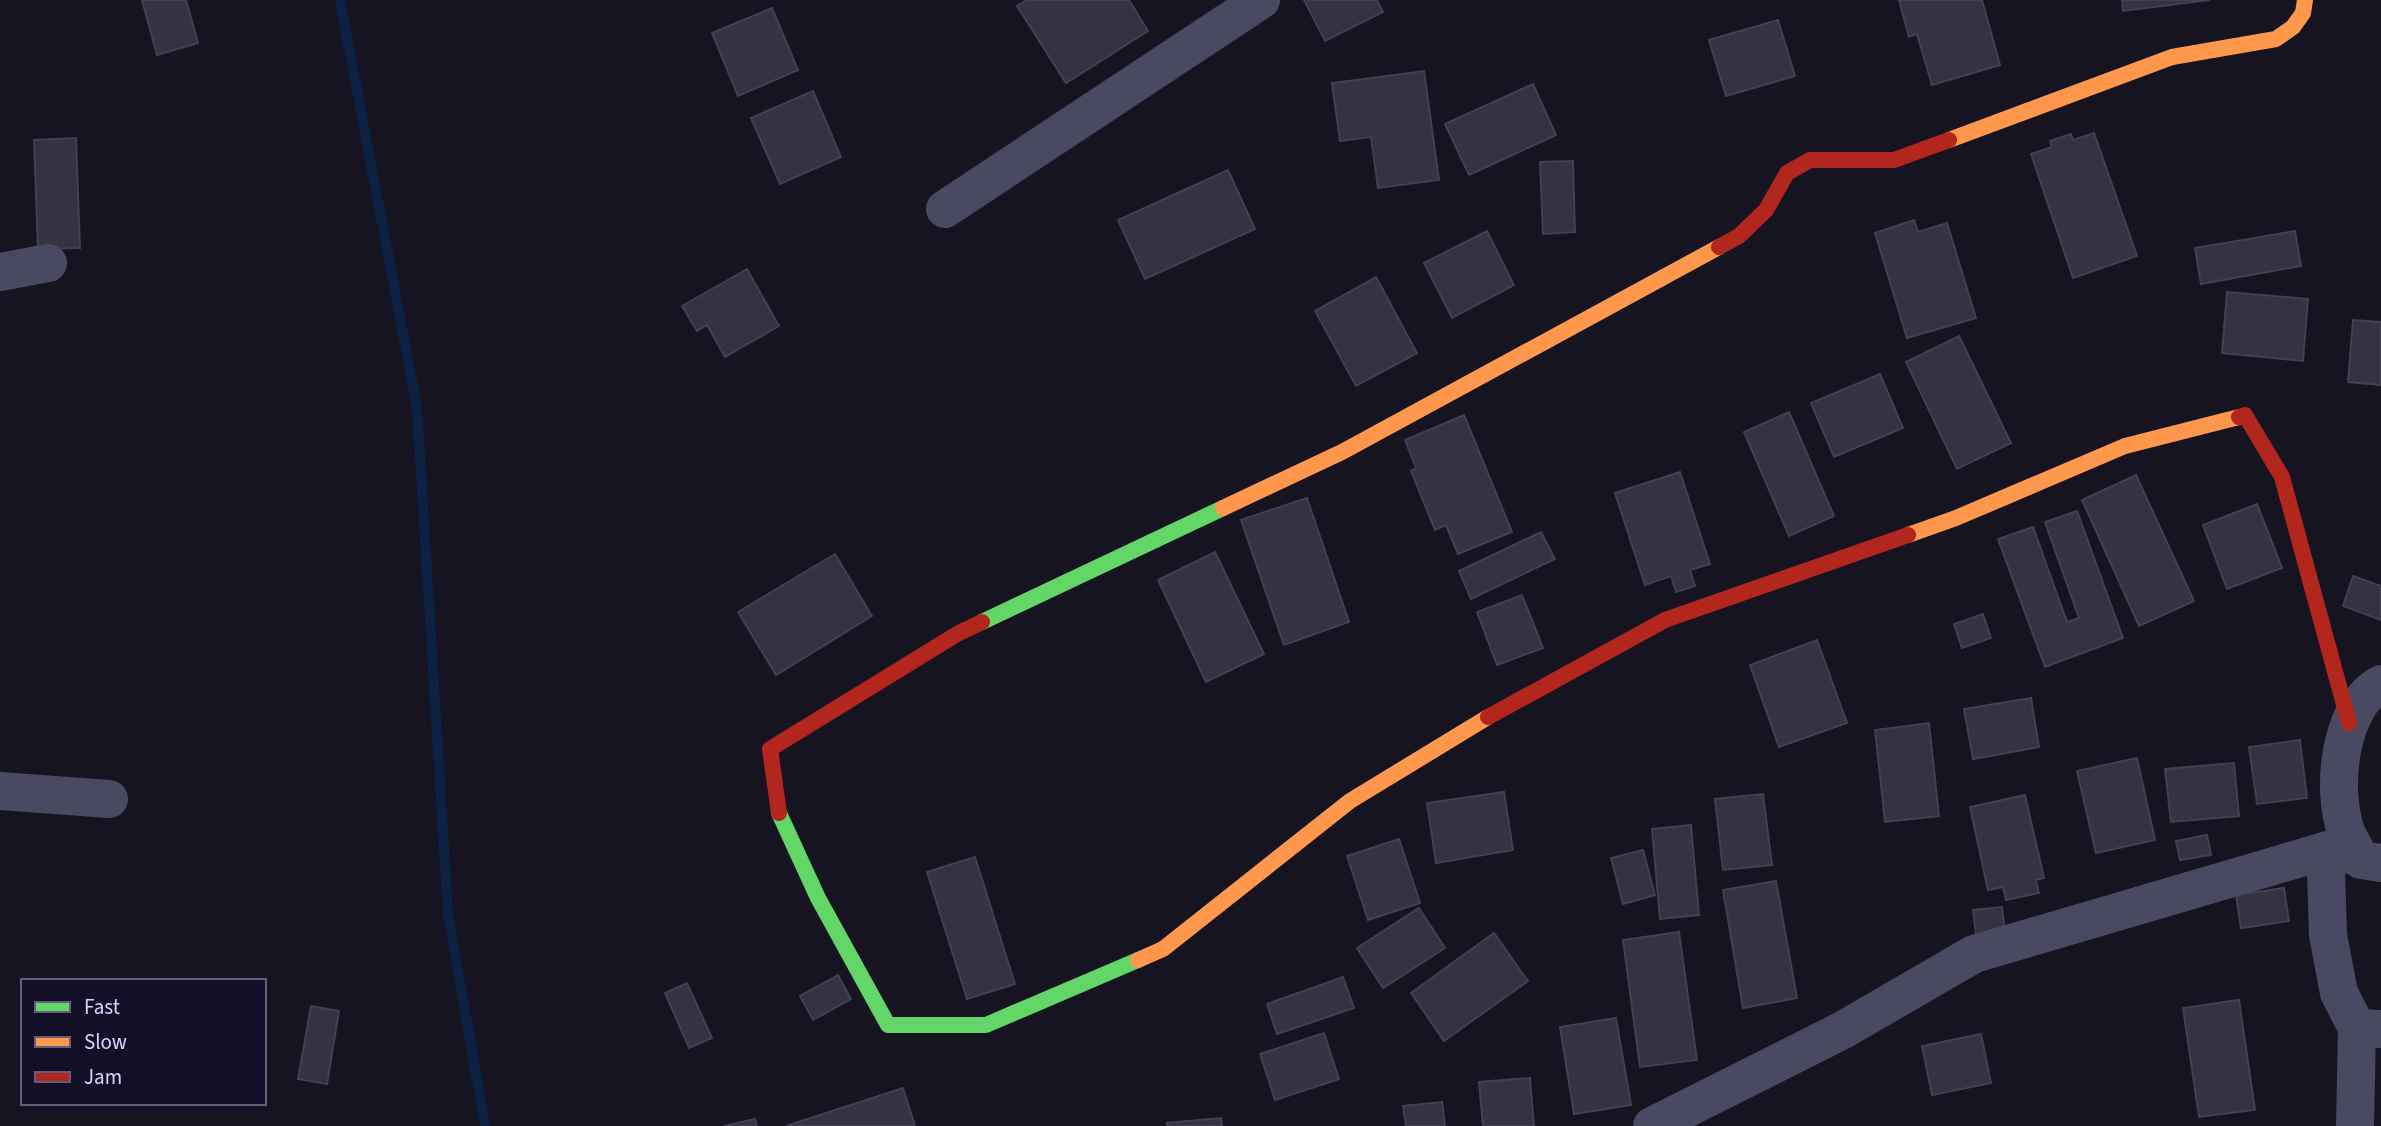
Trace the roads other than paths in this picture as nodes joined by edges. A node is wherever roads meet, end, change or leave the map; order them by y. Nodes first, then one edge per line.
1 (1261, 0) edge
2 (2305, 0) edge
3 (945, 209) dead end
4 (48, 263) dead end
5 (0, 272) edge
6 (2381, 684) edge
7 (2349, 723) junction
8 (0, 791) edge
9 (109, 799) dead end
10 (2360, 857) edge
11 (2369, 1029) edge
12 (1652, 1126) edge
13 (2355, 1126) edge

1 - 3 street
2 - 7 street
4 - 5 street
6 - 7 street
7 - 10 street
8 - 9 street
10 - 11 street
10 - 12 street
11 - 13 street

